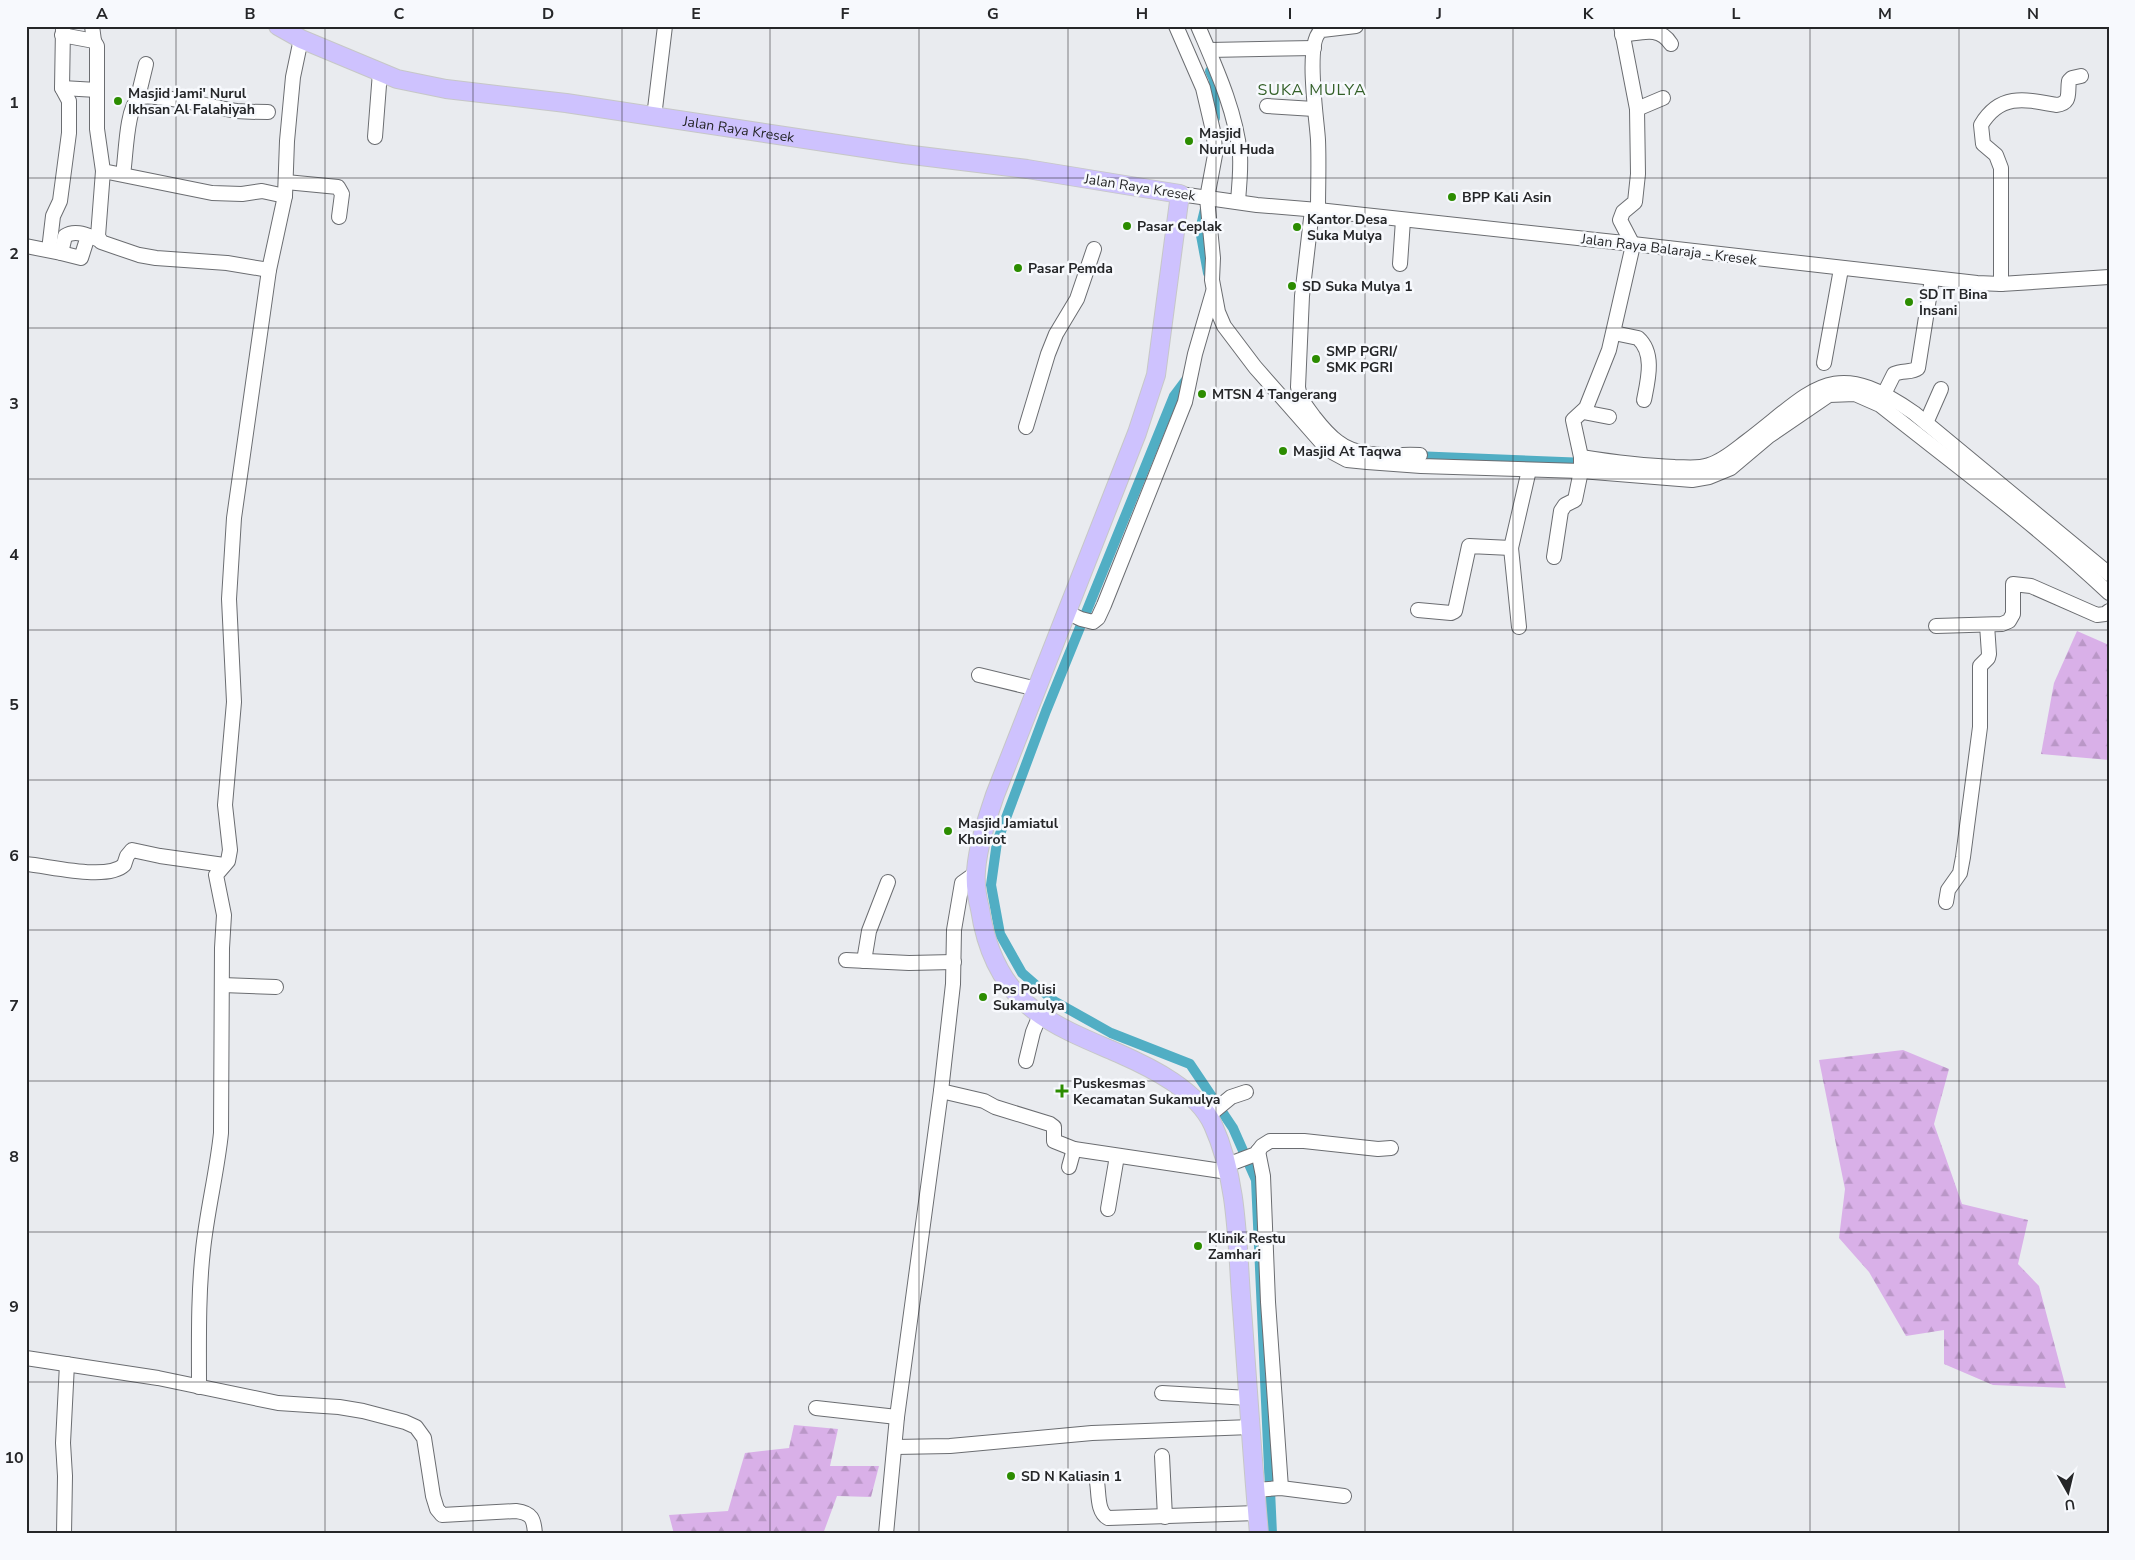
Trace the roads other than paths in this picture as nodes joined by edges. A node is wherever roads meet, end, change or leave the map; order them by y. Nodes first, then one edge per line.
1 (92, 26) edge
2 (278, 26) edge
3 (665, 26) edge
4 (1176, 26) edge
5 (1198, 26) edge
6 (1356, 26) edge
7 (1337, 28) edge
8 (63, 30) edge
9 (1621, 31) edge
10 (301, 39) junction
11 (94, 41) junction
12 (1671, 44) dead end
13 (1314, 48) junction
14 (1200, 50) junction
15 (146, 64) dead end
16 (380, 72) junction
17 (2081, 76) dead end
18 (62, 88) junction
19 (97, 90) junction
20 (1663, 98) dead end
21 (137, 100) junction
22 (1267, 106) dead end
23 (1637, 108) junction
24 (1314, 109) junction
25 (268, 112) dead end
26 (654, 117) junction
27 (375, 137) dead end
28 (103, 171) junction
29 (123, 174) junction
30 (286, 189) junction
31 (1180, 194) junction
32 (1209, 199) junction
33 (1234, 202) junction
34 (1315, 210) junction
35 (339, 217) dead end
36 (1403, 220) junction
37 (94, 238) junction
38 (1633, 245) junction
39 (26, 246) edge
40 (1094, 249) dead end
41 (55, 252) junction
42 (1400, 264) dead end
43 (1841, 269) junction
44 (269, 270) junction
45 (2109, 277) edge
46 (1932, 279) junction
47 (2001, 284) junction
48 (1214, 290) junction
49 (1614, 333) junction
50 (1824, 363) dead end
51 (1941, 389) dead end
52 (1884, 394) junction
53 (1644, 400) dead end
54 (1583, 412) junction
55 (1609, 417) dead end
56 (1926, 423) junction
57 (1026, 427) dead end
58 (1420, 455) dead end
59 (1581, 464) junction
60 (1529, 470) junction
61 (2018, 507) junction
62 (1511, 548) junction
63 (1554, 557) dead end
64 (2109, 574) edge
65 (2109, 593) edge
66 (1418, 610) dead end
67 (2109, 611) edge
68 (1079, 618) junction
69 (1987, 625) junction
70 (1936, 626) dead end
71 (1519, 627) dead end
72 (979, 675) dead end
73 (1037, 689) junction
74 (26, 864) edge
75 (224, 866) junction
76 (976, 873) junction
77 (888, 882) dead end
78 (1946, 902) dead end
79 (846, 960) dead end
80 (864, 961) junction
81 (954, 962) junction
82 (222, 985) junction
83 (276, 988) dead end
84 (1040, 1014) junction
85 (1026, 1061) dead end
86 (941, 1091) junction
87 (1246, 1092) dead end
88 (1211, 1113) junction
89 (1391, 1148) dead end
90 (1074, 1150) junction
91 (1257, 1152) junction
92 (1117, 1156) junction
93 (1232, 1166) junction
94 (1069, 1167) dead end
95 (1108, 1209) dead end
96 (26, 1358) edge
97 (67, 1364) junction
98 (199, 1387) junction
99 (1162, 1393) dead end
100 (1249, 1398) junction
101 (816, 1408) dead end
102 (897, 1417) junction
103 (1251, 1427) junction
104 (895, 1446) junction
105 (1162, 1456) dead end
106 (1097, 1482) dead end
107 (1278, 1488) junction
108 (1257, 1490) junction
109 (1344, 1496) dead end
110 (1257, 1513) junction
111 (1165, 1517) junction
112 (64, 1534) edge
113 (535, 1534) edge
114 (886, 1534) edge
115 (1259, 1534) edge

1 - 11 street
2 - 10 main road, Jalan Raya Kresek
3 - 26 street
4 - 14 street
5 - 14 street
6 - 7 street
7 - 13 street
8 - 11 street
8 - 18 street
9 - 12 street
9 - 23 street
10 - 16 main road, Jalan Raya Kresek
10 - 30 street
11 - 19 street
13 - 14 street
13 - 24 street
14 - 32 street
14 - 33 street
15 - 21 street
16 - 26 main road, Jalan Raya Kresek
16 - 27 street
17 - 47 street
18 - 19 street
18 - 41 street
19 - 28 street
20 - 23 street
21 - 25 street
21 - 29 street
22 - 24 street
23 - 38 street
24 - 34 street
26 - 31 main road, Jalan Raya Kresek
28 - 29 street
28 - 37 street
29 - 30 street
30 - 35 street
30 - 44 street
31 - 32 street, Jalan Raya Kresek
31 - 68 main road
32 - 33 street, Jalan Raya Kresek
32 - 48 street
33 - 34 street, Jalan Raya Balaraja - Kresek
34 - 36 street, Jalan Raya Balaraja - Kresek
34 - 58 street
36 - 38 street, Jalan Raya Balaraja - Kresek
36 - 42 street
37 - 41 street
37 - 41 street
37 - 44 street
38 - 43 street, Jalan Raya Balaraja - Kresek
38 - 49 street
39 - 41 street
40 - 57 street
43 - 46 street, Jalan Raya Balaraja - Kresek
43 - 50 street
44 - 75 street
45 - 47 street, Jalan Raya Balaraja - Kresek
46 - 47 street, Jalan Raya Balaraja - Kresek
46 - 52 street
48 - 60 street
48 - 68 street
49 - 53 street
49 - 54 street
51 - 56 street
52 - 56 street
52 - 59 street
54 - 55 street
54 - 59 street
56 - 61 street
59 - 60 street
59 - 61 street
59 - 63 street
60 - 62 street
61 - 64 street
61 - 65 street
62 - 66 street
62 - 71 street
67 - 69 street
68 - 73 main road
69 - 70 street
69 - 78 street
72 - 73 street
73 - 76 main road
74 - 75 street
75 - 82 street
76 - 81 street
76 - 84 main road
77 - 80 street
79 - 80 street
80 - 81 street
81 - 86 street
82 - 83 street
82 - 98 street
84 - 85 street
84 - 88 main road
86 - 90 street
86 - 102 street
87 - 88 street
88 - 93 main road
89 - 91 street
90 - 92 street
90 - 94 street
91 - 93 street
91 - 107 street
92 - 93 street
92 - 95 street
93 - 100 main road
96 - 97 street
97 - 98 street
97 - 112 street
98 - 113 street
99 - 100 street
100 - 103 main road
101 - 102 street
102 - 104 street
103 - 104 street
103 - 108 main road
104 - 114 street
105 - 111 street
106 - 111 street
107 - 108 street
107 - 109 street
108 - 110 main road
110 - 111 street
110 - 115 main road

